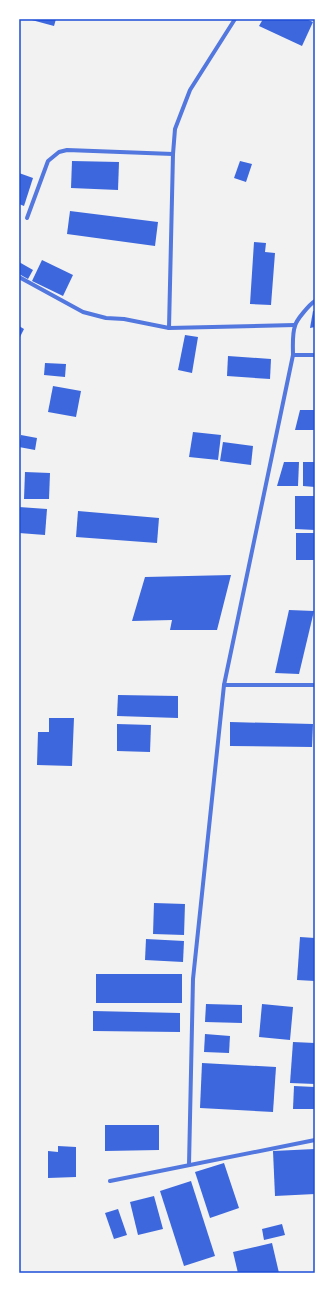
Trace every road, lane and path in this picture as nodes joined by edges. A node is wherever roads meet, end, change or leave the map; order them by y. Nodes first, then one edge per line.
1 (235, 19) edge
2 (173, 154) junction
3 (27, 218) dead end
4 (19, 277) edge
5 (315, 302) edge
6 (295, 325) junction
7 (169, 328) junction
8 (315, 354) edge
9 (293, 355) junction
10 (224, 685) junction
11 (315, 685) edge
12 (315, 1140) edge
13 (189, 1165) junction
14 (110, 1182) dead end

1 - 2 street
2 - 3 street
2 - 7 street
4 - 7 street
5 - 6 street
6 - 7 street
6 - 9 street
8 - 9 street
9 - 10 street
10 - 11 street
10 - 13 street
12 - 13 street
13 - 14 street

